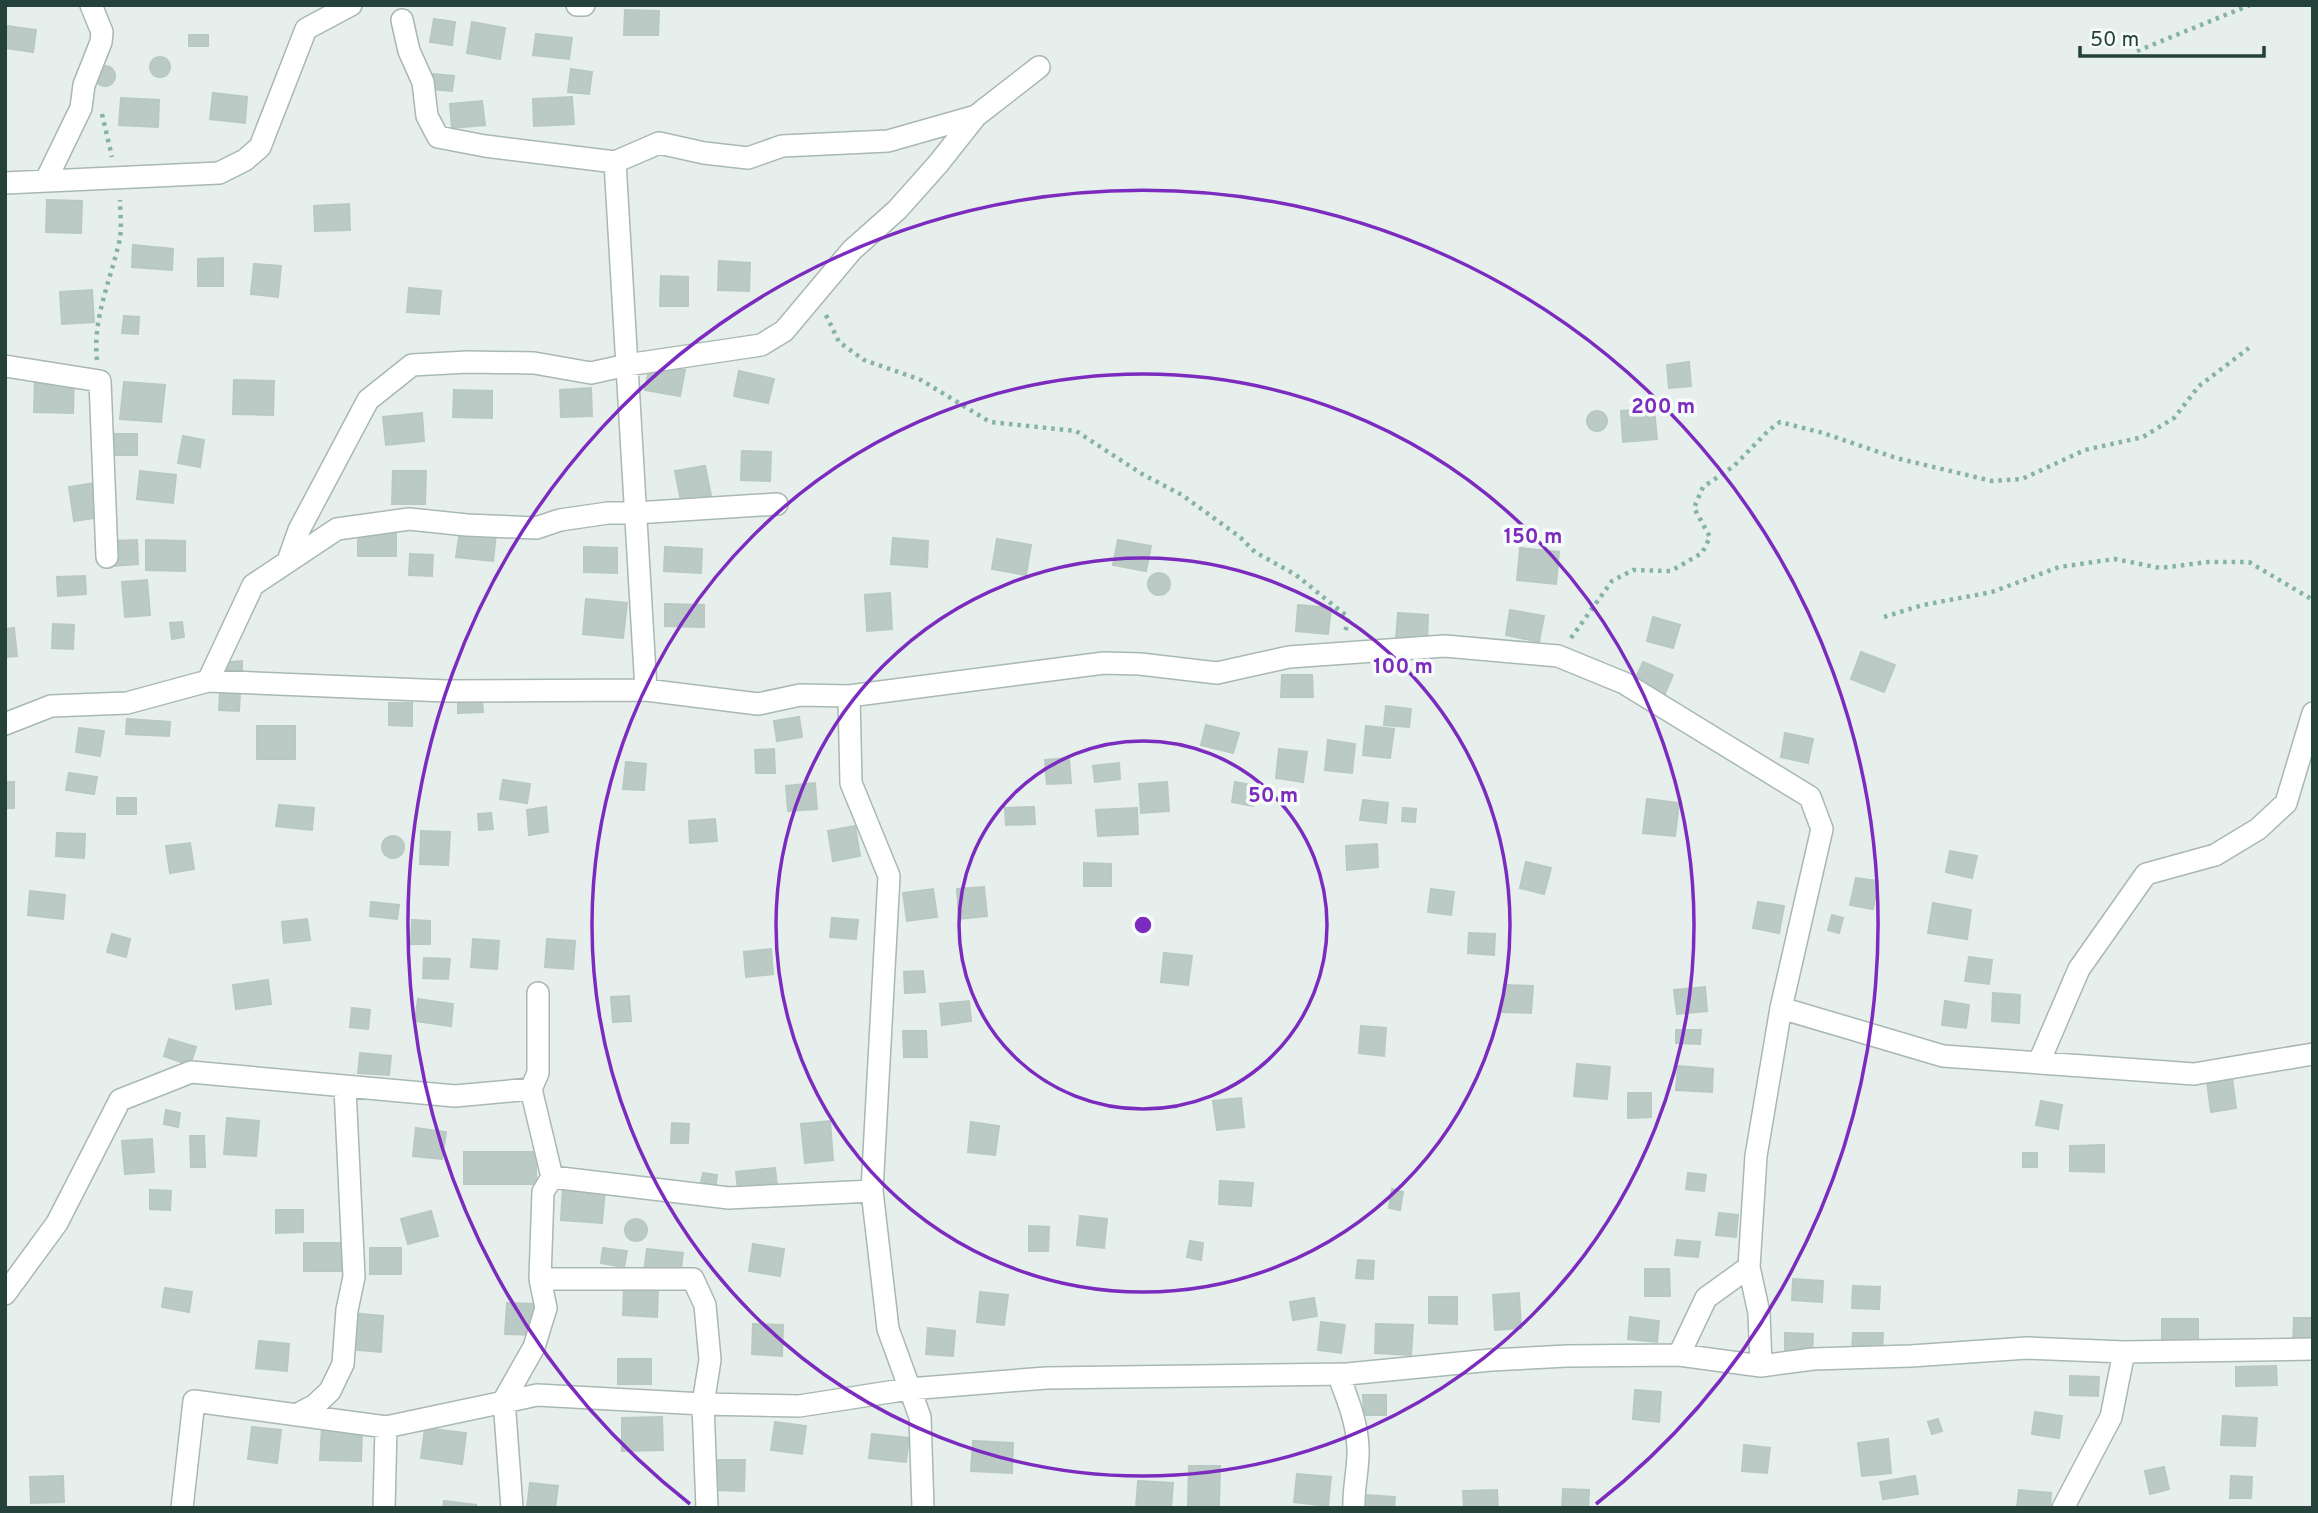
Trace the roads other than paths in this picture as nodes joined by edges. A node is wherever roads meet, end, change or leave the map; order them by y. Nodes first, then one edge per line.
1 (91, 5) edge
2 (351, 5) edge
3 (577, 5) edge
4 (584, 5) edge
5 (402, 20) dead end
6 (1039, 67) dead end
7 (976, 116) junction
8 (615, 162) junction
9 (46, 180) junction
10 (5, 183) edge
11 (627, 365) junction
12 (5, 366) edge
13 (777, 504) dead end
14 (635, 513) junction
15 (107, 557) dead end
16 (288, 561) junction
17 (208, 681) junction
18 (646, 690) junction
19 (849, 696) junction
20 (2313, 713) edge
21 (5, 724) edge
22 (538, 993) dead end
23 (1781, 1008) junction
24 (2313, 1054) edge
25 (2039, 1062) junction
26 (345, 1088) junction
27 (531, 1089) junction
28 (552, 1177) junction
29 (872, 1191) junction
30 (1749, 1267) junction
31 (540, 1279) junction
32 (5, 1294) edge
33 (2313, 1349) edge
34 (2123, 1352) junction
35 (1679, 1355) junction
36 (1761, 1366) junction
37 (1338, 1374) junction
38 (909, 1389) junction
39 (503, 1400) junction
40 (703, 1404) junction
41 (296, 1415) junction
42 (386, 1427) junction
43 (182, 1508) edge
44 (384, 1508) edge
45 (512, 1508) edge
46 (707, 1508) edge
47 (923, 1508) edge
48 (1354, 1508) edge
49 (2063, 1508) edge

1 - 9 street
2 - 9 street
3 - 4 street
5 - 8 street
6 - 7 street
7 - 8 street
7 - 11 street
8 - 11 street
9 - 10 street
11 - 14 street
11 - 16 street
12 - 15 street
13 - 14 street
14 - 16 street
14 - 18 street
16 - 17 street
17 - 18 street
17 - 21 street
18 - 19 street
19 - 23 street
19 - 29 street
20 - 25 street
22 - 27 street
23 - 25 street
23 - 30 street
24 - 25 street
26 - 27 street
26 - 32 street
26 - 41 street
27 - 28 street
28 - 29 street
28 - 31 street
29 - 38 street
30 - 35 street
30 - 36 street
31 - 39 street
31 - 40 street
33 - 34 street
34 - 36 street
34 - 49 street
35 - 36 street
35 - 37 street
37 - 38 street
37 - 48 street
38 - 40 street
38 - 47 street
39 - 40 street
39 - 42 street
39 - 45 street
40 - 46 street
41 - 42 street
41 - 43 street
42 - 44 street

